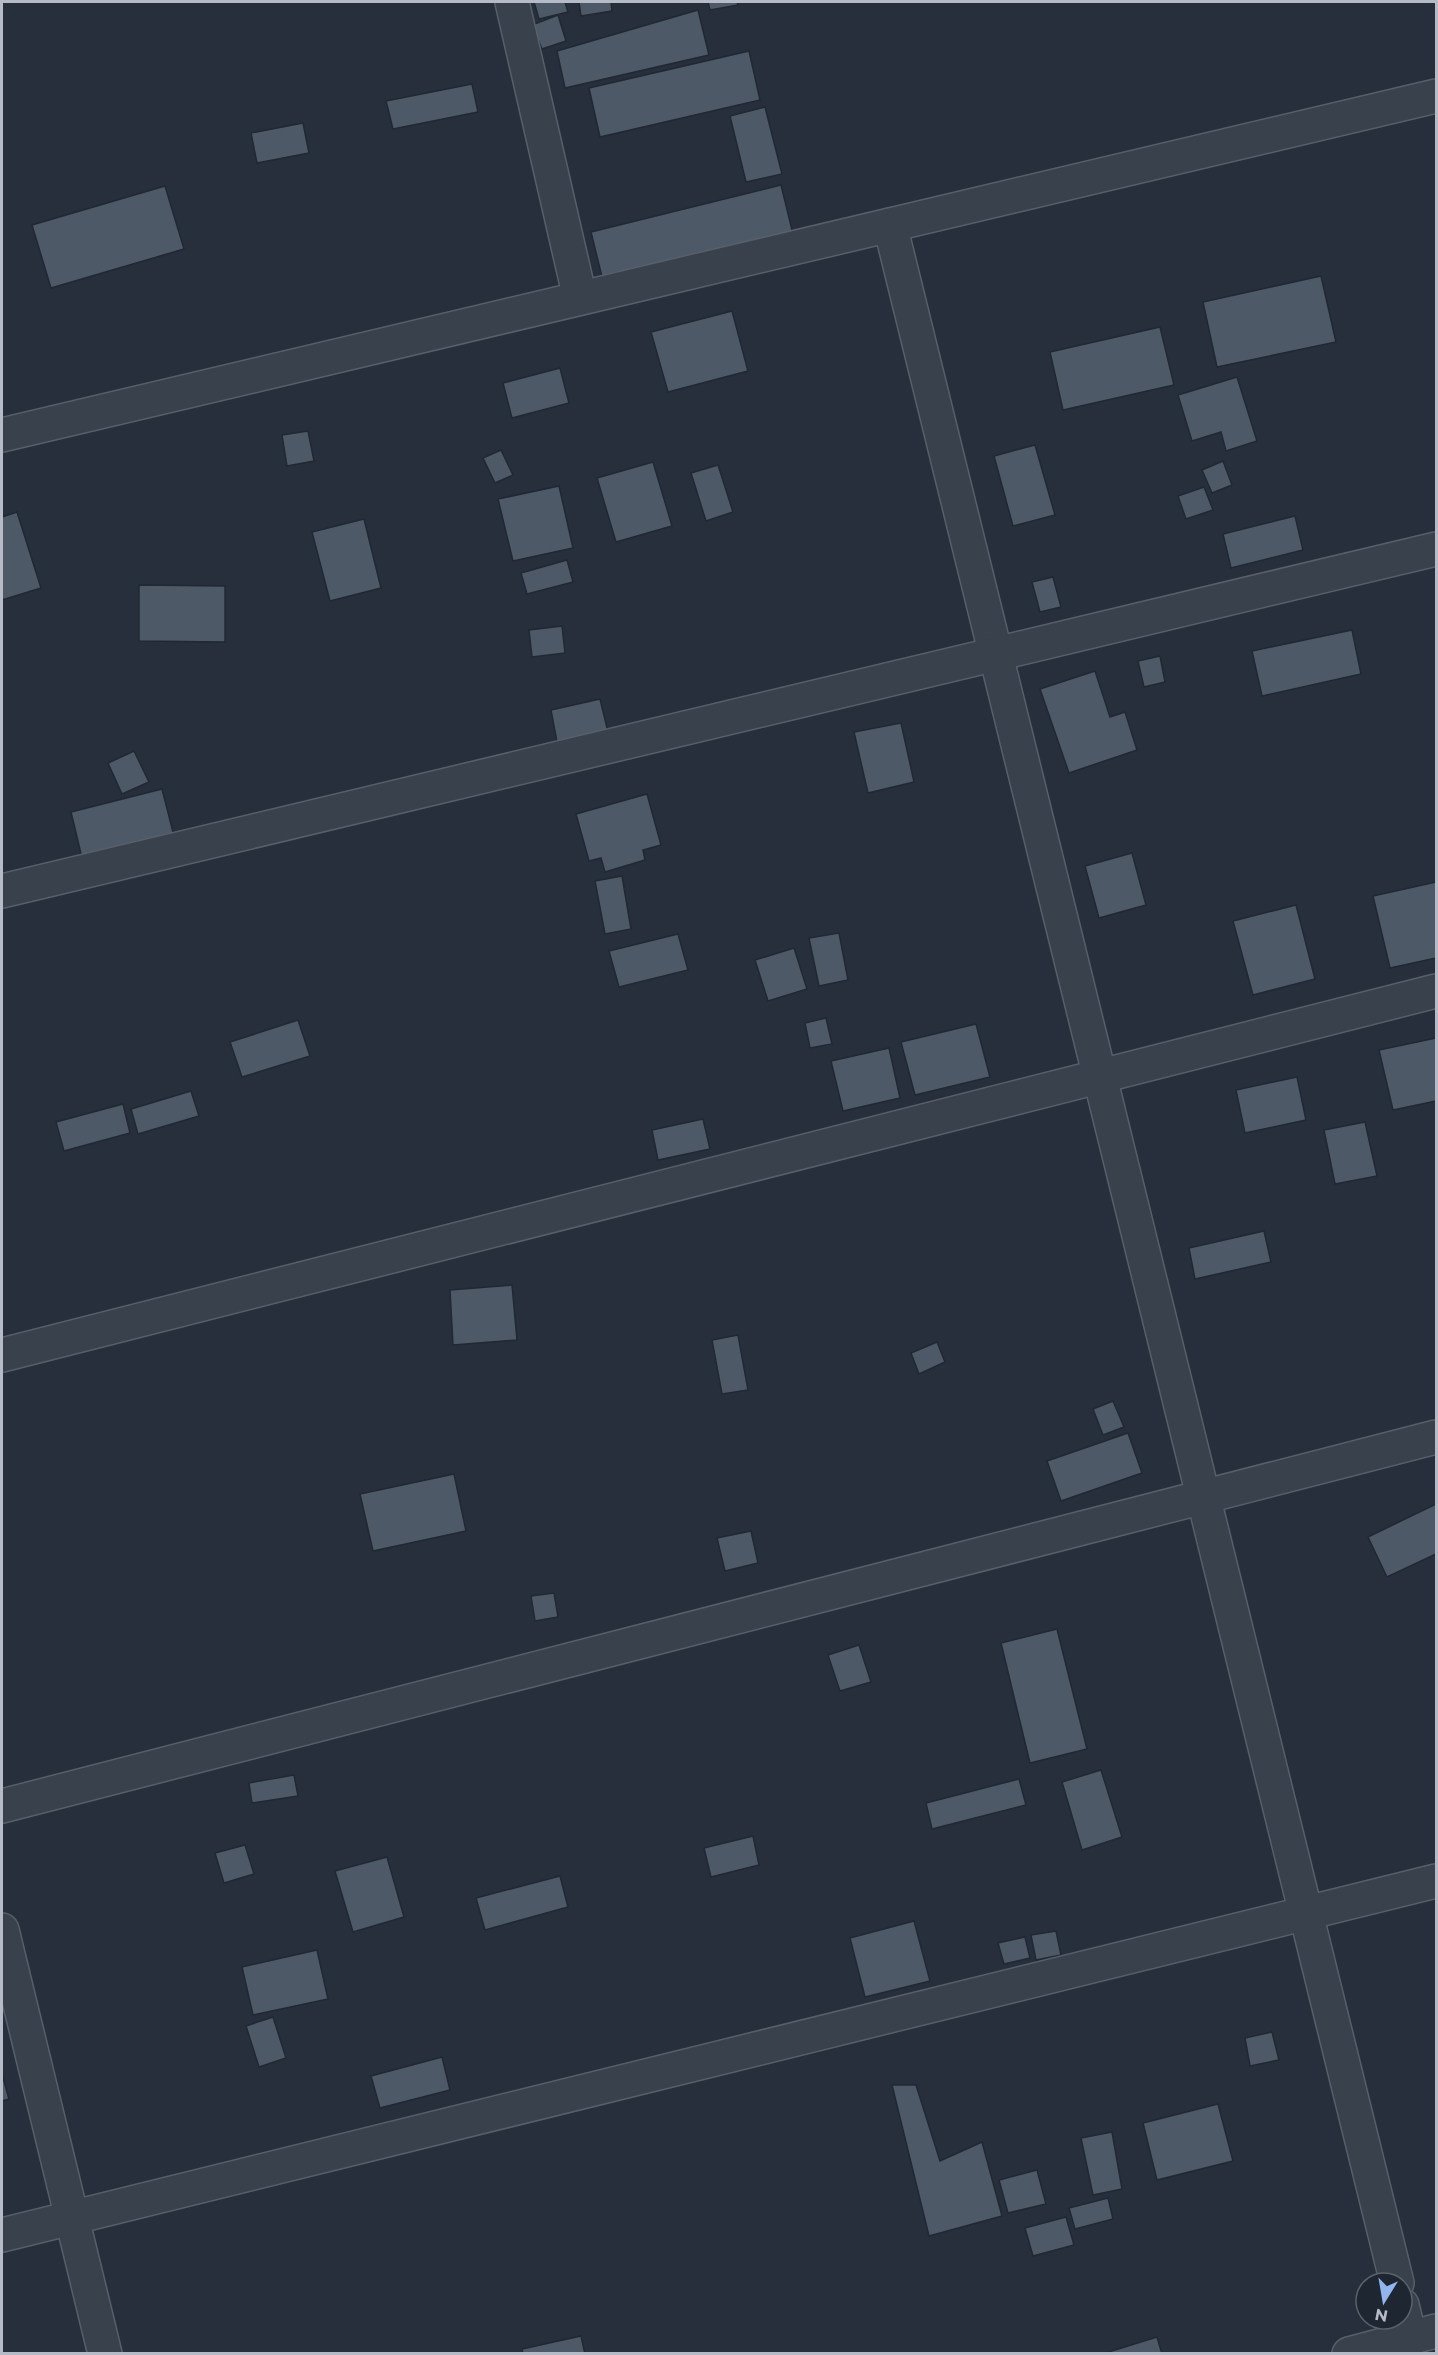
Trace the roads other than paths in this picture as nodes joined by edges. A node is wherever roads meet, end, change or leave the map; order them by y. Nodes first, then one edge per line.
1 (512, 2) edge
2 (1437, 96) edge
3 (890, 225) junction
4 (580, 298) junction
5 (2, 435) edge
6 (1437, 549) edge
7 (996, 654) junction
8 (2, 891) edge
9 (1437, 991) edge
10 (1100, 1077) junction
11 (2, 1355) edge
12 (1437, 1437) edge
13 (1203, 1497) junction
14 (2, 1806) edge
15 (1437, 1881) edge
16 (1306, 1913) junction
17 (2, 1930) edge
18 (72, 2218) junction
19 (2, 2235) edge
20 (1394, 2271) edge
21 (1414, 2322) edge
22 (1423, 2335) edge
23 (105, 2354) edge
24 (1349, 2354) edge

1 - 4 street
2 - 3 street
3 - 4 street
3 - 7 street
4 - 5 street
6 - 7 street
7 - 8 street
7 - 10 street
9 - 10 street
10 - 11 street
10 - 13 street
12 - 13 street
13 - 14 street
13 - 16 street
15 - 16 street
16 - 18 street
16 - 20 street
17 - 18 street
18 - 19 street
18 - 23 street
21 - 22 street
22 - 24 street

